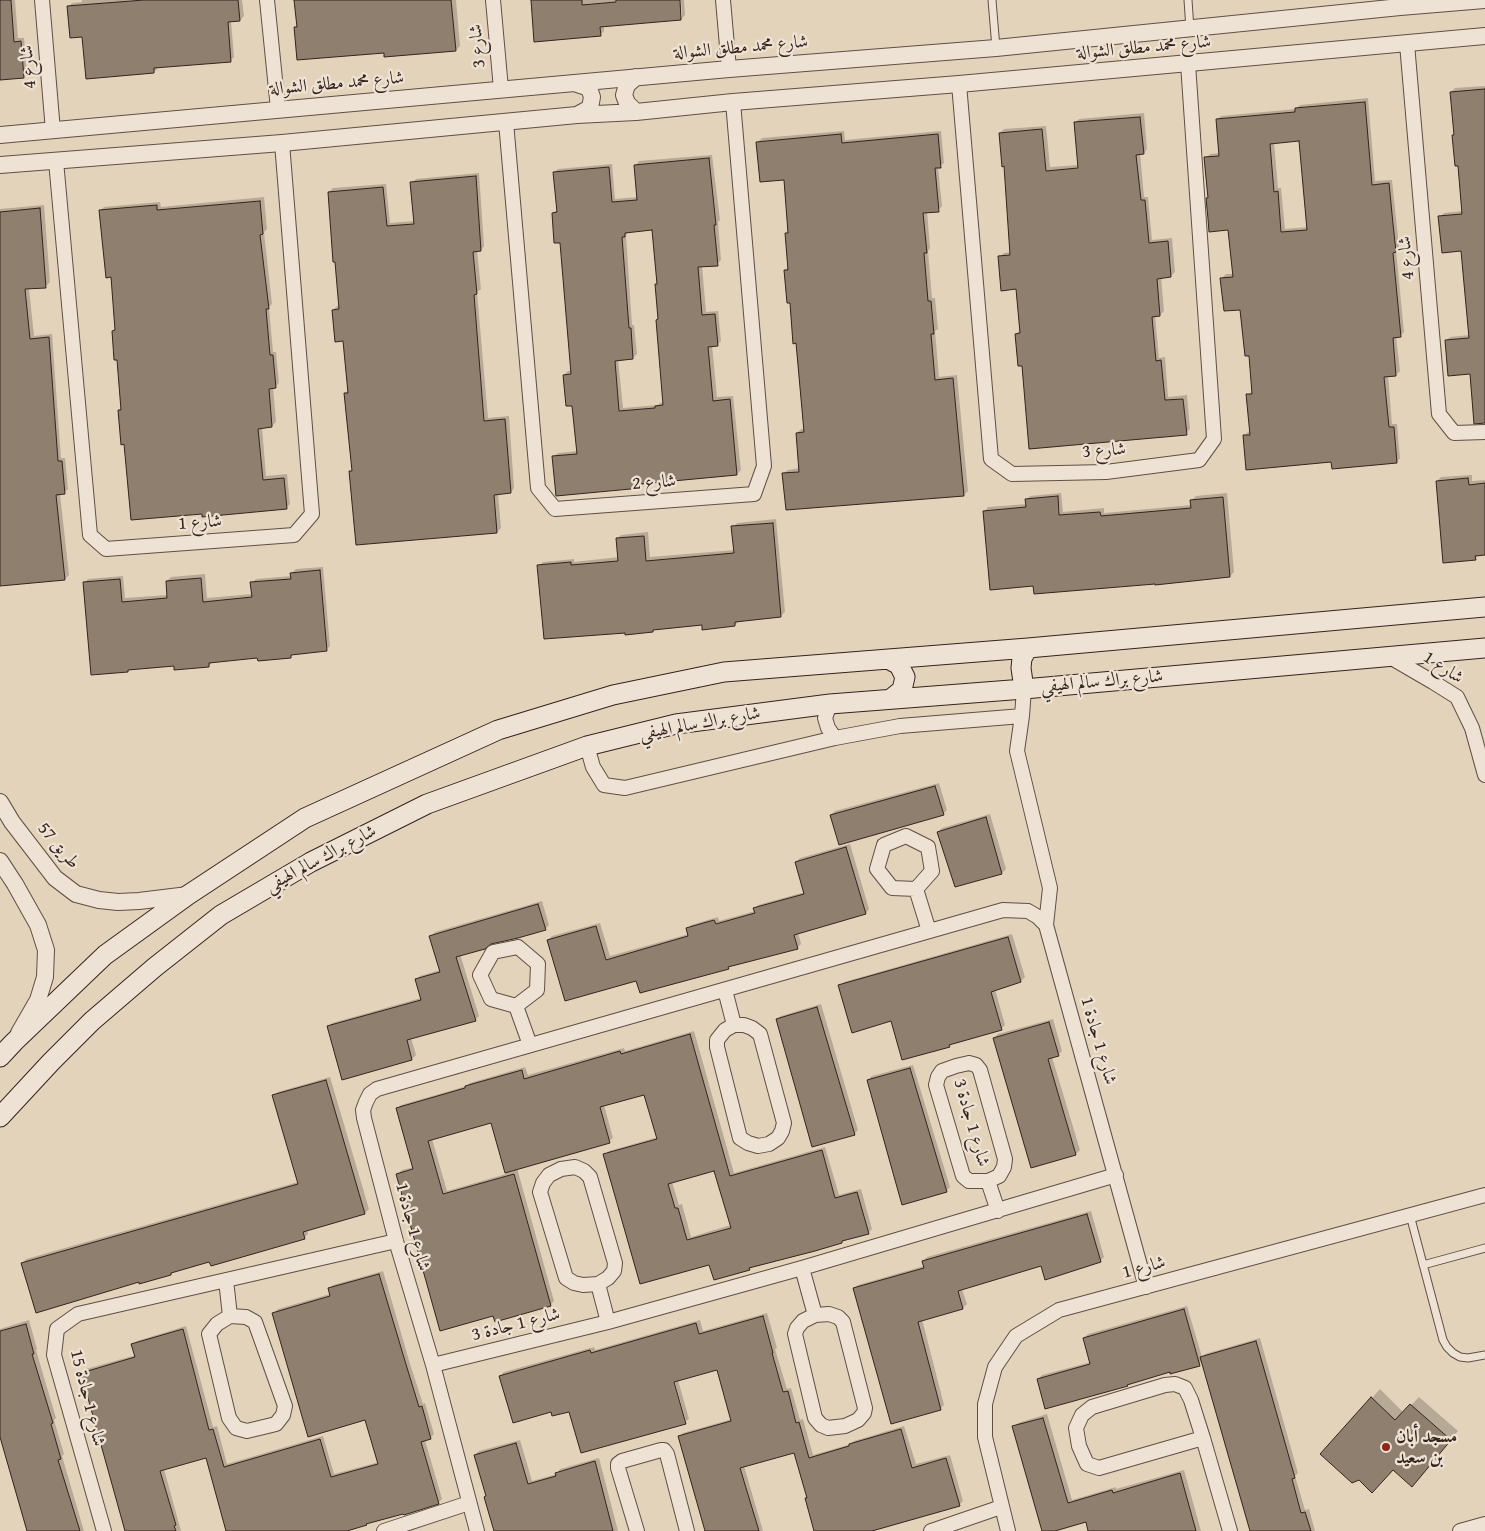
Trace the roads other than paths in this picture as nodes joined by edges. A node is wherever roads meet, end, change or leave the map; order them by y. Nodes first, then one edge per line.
1 (42, 0) edge
2 (267, 0) edge
3 (493, 0) edge
4 (723, 0) edge
5 (992, 0) edge
6 (1188, 0) edge
7 (1482, 2) edge
8 (1399, 4) edge
9 (1190, 29) junction
10 (1485, 36) edge
11 (1407, 44) junction
12 (996, 48) junction
13 (1188, 64) junction
14 (730, 69) junction
15 (636, 77) junction
16 (574, 83) junction
17 (959, 84) junction
18 (501, 89) junction
19 (733, 102) junction
20 (278, 109) junction
21 (636, 112) junction
22 (577, 115) junction
23 (506, 122) junction
24 (53, 131) junction
25 (0, 135) edge
26 (282, 143) junction
27 (56, 161) junction
28 (0, 166) edge
29 (1485, 432) edge
30 (1485, 607) edge
31 (1028, 648) junction
32 (1485, 648) edge
33 (1390, 657) junction
34 (888, 659) junction
35 (1024, 689) junction
36 (892, 698) junction
37 (830, 704) junction
38 (1022, 716) junction
39 (834, 738) junction
40 (587, 746) junction
41 (1482, 755) edge
42 (1485, 775) edge
43 (0, 802) edge
44 (0, 861) edge
45 (916, 889) dead end
46 (188, 894) junction
47 (1046, 925) junction
48 (929, 931) junction
49 (725, 990) junction
50 (516, 1006) junction
51 (734, 1025) junction
52 (14, 1042) junction
53 (530, 1045) junction
54 (0, 1057) edge
55 (0, 1117) edge
56 (1116, 1175) junction
57 (988, 1181) junction
58 (1485, 1195) edge
59 (998, 1211) junction
60 (1410, 1215) junction
61 (396, 1241) junction
62 (1485, 1248) edge
63 (1423, 1265) junction
64 (802, 1268) junction
65 (226, 1280) junction
66 (598, 1284) junction
67 (1146, 1287) junction
68 (230, 1316) junction
69 (815, 1316) junction
70 (608, 1322) junction
71 (1485, 1355) edge
72 (433, 1365) junction
73 (1203, 1438) junction
74 (469, 1503) junction
75 (1001, 1507) junction
76 (1485, 1524) edge
77 (104, 1531) edge
78 (384, 1531) edge
79 (477, 1531) edge
80 (637, 1531) edge
81 (687, 1531) edge
82 (931, 1531) edge
83 (1008, 1531) edge
84 (1230, 1531) edge
85 (1460, 1531) edge

1 - 24 street, شارع 4
2 - 20 street
3 - 18 street, شارع 3
4 - 14 street
5 - 12 lane
6 - 9 lane
7 - 8 street, شارع محمد مطلق الشوالة
8 - 9 street, شارع محمد مطلق الشوالة
9 - 12 street, شارع محمد مطلق الشوالة
10 - 11 street, شارع محمد مطلق الشوالة
11 - 13 street, شارع محمد مطلق الشوالة
11 - 29 street, شارع 4
12 - 14 street, شارع محمد مطلق الشوالة
13 - 17 street, شارع محمد مطلق الشوالة
13 - 17 street, شارع 3
14 - 15 street, شارع محمد مطلق الشوالة
15 - 16 street, شارع محمد مطلق الشوالة
15 - 21 street
16 - 18 street, شارع محمد مطلق الشوالة
16 - 22 street
17 - 19 street, شارع محمد مطلق الشوالة
18 - 20 street, شارع محمد مطلق الشوالة
19 - 21 street, شارع محمد مطلق الشوالة
19 - 23 street, شارع 2
20 - 24 street, شارع محمد مطلق الشوالة
21 - 22 street, شارع محمد مطلق الشوالة
22 - 23 street, شارع محمد مطلق الشوالة
23 - 26 street, شارع محمد مطلق الشوالة
24 - 25 street, شارع محمد مطلق الشوالة
26 - 27 street, شارع محمد مطلق الشوالة
26 - 27 street, شارع 1
27 - 28 street, شارع محمد مطلق الشوالة
30 - 31 main road
31 - 34 main road
31 - 35 main road
32 - 33 main road, شارع براك سالم الهيفي
33 - 35 main road, شارع براك سالم الهيفي
33 - 41 street, شارع 1
34 - 36 main road
34 - 46 main road
35 - 36 main road, شارع براك سالم الهيفي
35 - 38 street
36 - 37 main road, شارع براك سالم الهيفي
37 - 39 street
37 - 40 main road, شارع براك سالم الهيفي
38 - 39 street
38 - 47 street
39 - 40 street
40 - 55 main road, شارع براك سالم الهيفي
41 - 42 street, شارع 1
43 - 46 street, طريق 57
44 - 52 street
45 - 48 street
46 - 52 main road
47 - 48 street, شارع 1 جادة 1
47 - 56 street, شارع 1 جادة 1
48 - 49 street, شارع 1 جادة 1
49 - 51 street
49 - 53 street, شارع 1 جادة 1
50 - 50 street
50 - 53 street
51 - 51 street
52 - 54 main road
53 - 61 street, شارع 1 جادة 1
56 - 59 street, شارع 1 جادة 3
56 - 67 street, شارع 1 جادة 1
57 - 57 street, شارع 1 جادة 3
57 - 59 street, شارع 1 جادة 3
58 - 60 street, شارع 1
59 - 64 street, شارع 1 جادة 3
60 - 63 lane
60 - 67 street, شارع 1
61 - 65 street, شارع 1 جادة 15
61 - 72 street, شارع 1 جادة 1
62 - 63 lane
63 - 71 lane
64 - 69 street
64 - 70 street, شارع 1 جادة 3
65 - 68 street
65 - 77 street, شارع 1 جادة 15
66 - 66 street, شارع 1 جادة 3
66 - 70 street
67 - 75 street, شارع 1
68 - 68 street
69 - 69 street
70 - 72 street, شارع 1 جادة 3
72 - 74 street, شارع 1 جادة 1
73 - 73 street
73 - 84 street
74 - 78 street
74 - 79 street, شارع 1 جادة 1
75 - 82 street
75 - 83 street, شارع 1
76 - 85 street
80 - 81 street

